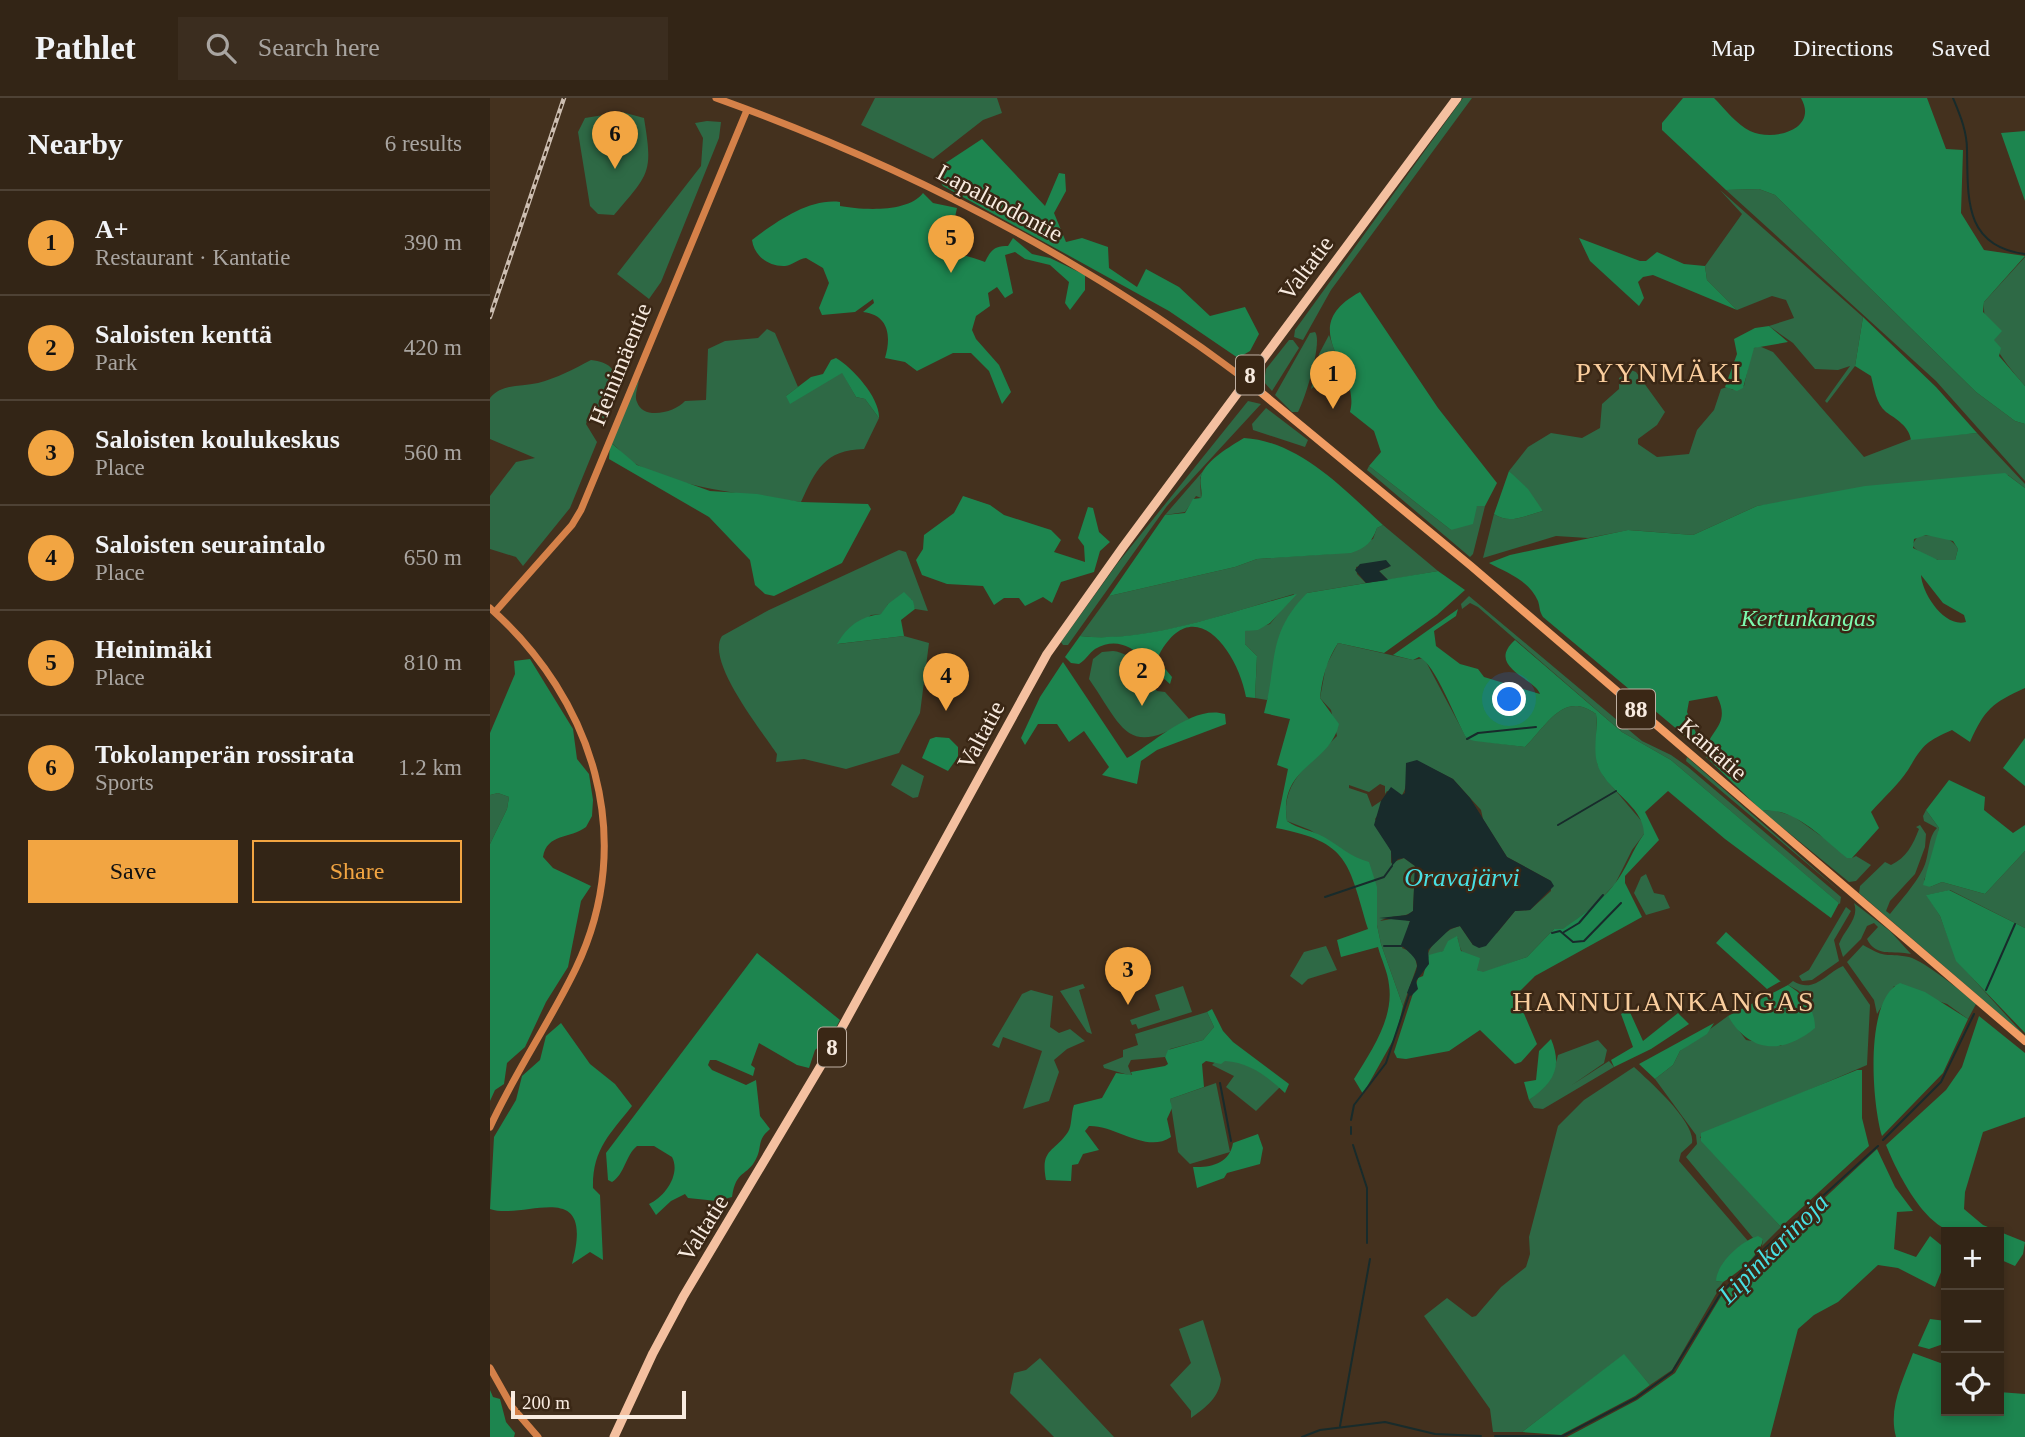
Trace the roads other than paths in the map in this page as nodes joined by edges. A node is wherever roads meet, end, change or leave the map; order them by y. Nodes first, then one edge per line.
1 (716, 98) edge
2 (1457, 98) edge
3 (747, 110) junction
4 (1246, 380) junction
5 (493, 610) edge
6 (2025, 1041) edge
7 (490, 1127) edge
8 (490, 1368) edge
9 (538, 1437) edge
10 (614, 1437) edge

1 - 3 street, Lapaluodontie
2 - 4 highway, Valtatie / 8
3 - 4 street, Lapaluodontie
3 - 5 street, Heinimäentie
4 - 6 main road, Kantatie / 88
4 - 10 highway, Valtatie / 8
5 - 7 street
8 - 9 street

